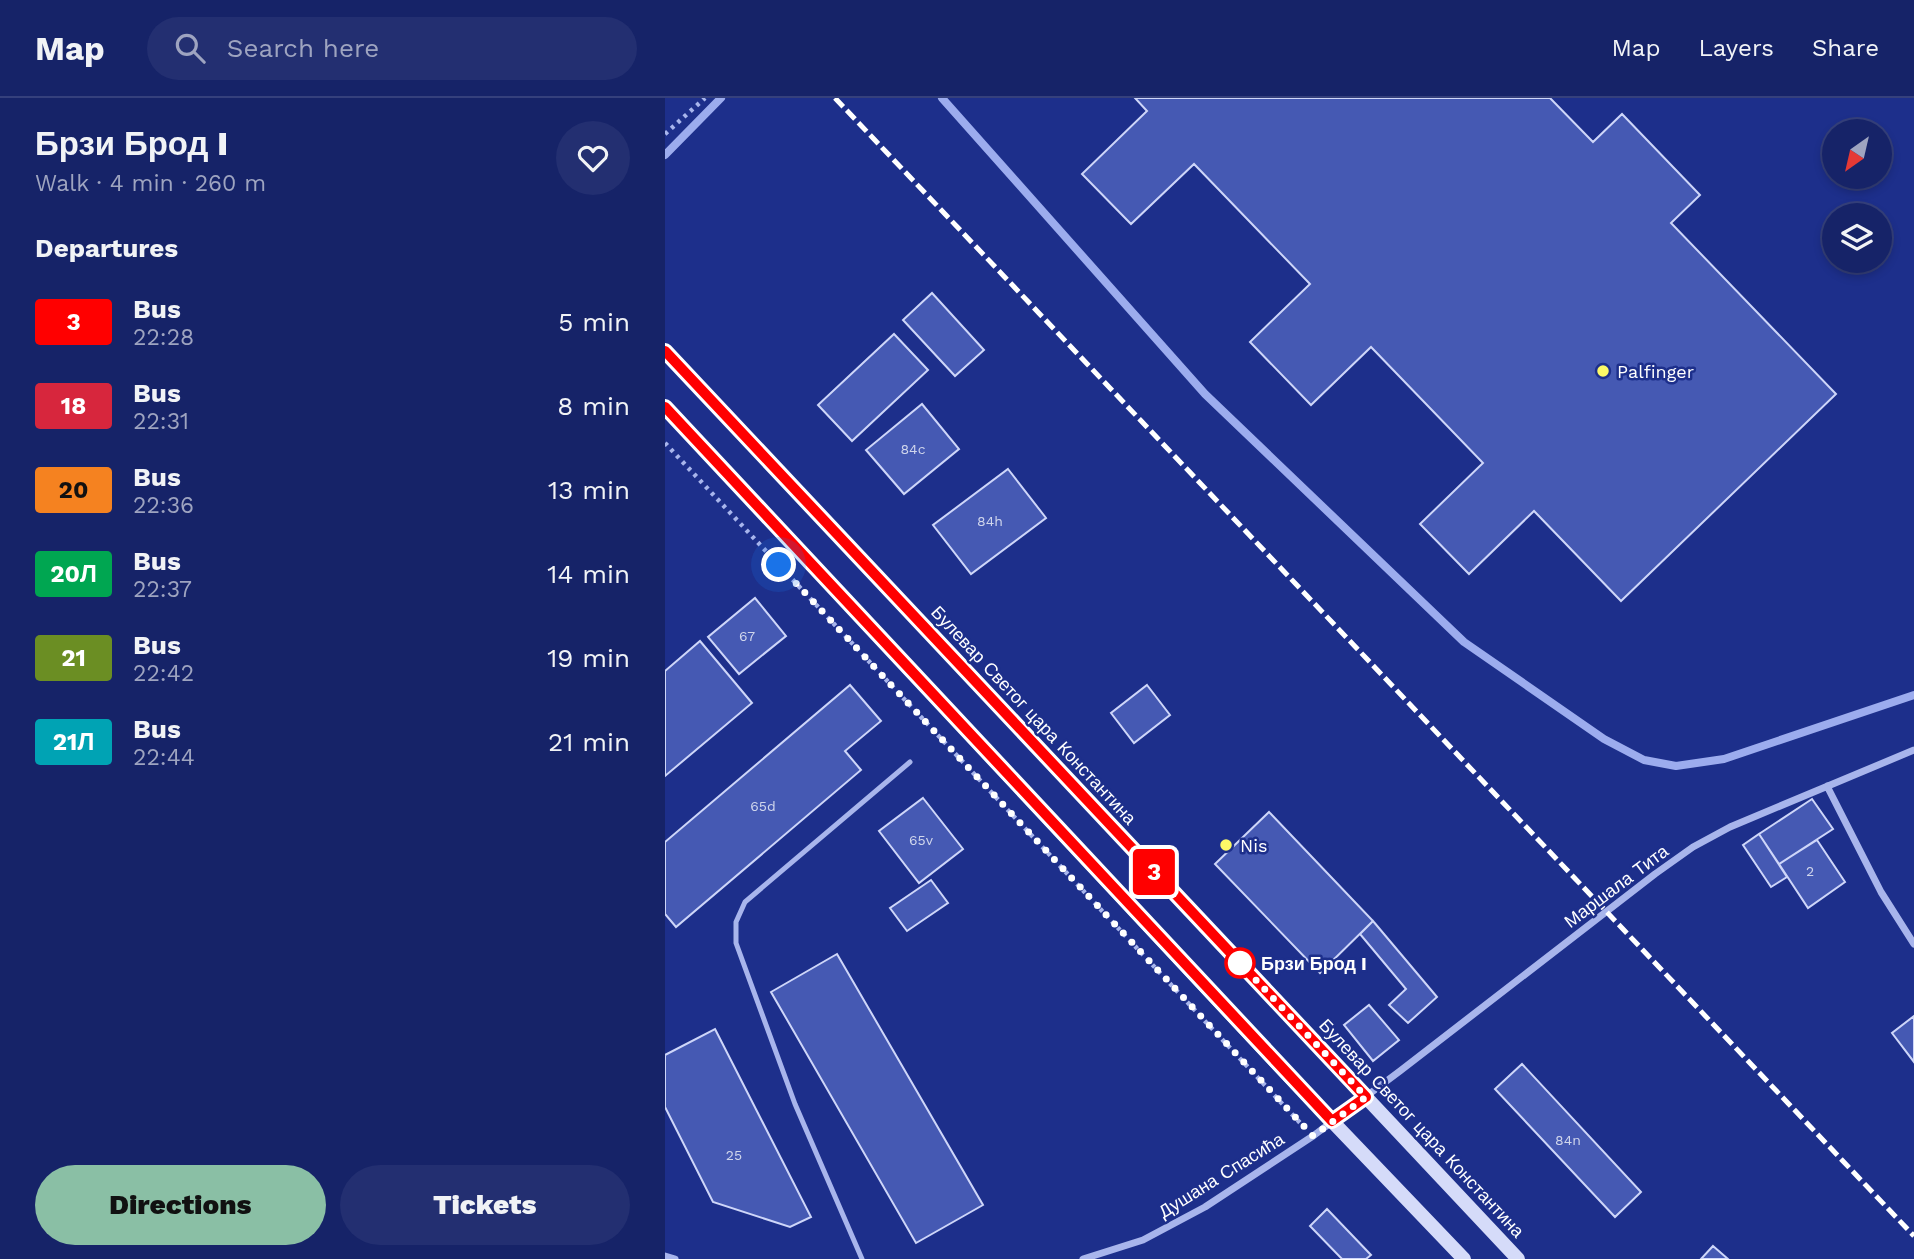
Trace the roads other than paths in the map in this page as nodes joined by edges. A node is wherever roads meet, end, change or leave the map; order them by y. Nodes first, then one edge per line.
1 (665, 351) edge
2 (665, 407) edge
3 (1914, 750) edge
4 (910, 762) dead end
5 (1827, 786) junction
6 (1914, 944) edge
7 (1366, 1097) junction
8 (1332, 1121) junction
9 (665, 1256) edge
10 (675, 1259) edge
11 (862, 1259) edge
12 (1083, 1259) edge
13 (1464, 1259) edge
14 (1518, 1259) edge

1 - 7 main road, Булевар Светог цара Константина
2 - 8 main road
3 - 5 street, Маршала Тита
4 - 11 lane
5 - 6 street
5 - 7 street, Маршала Тита
7 - 8 street, Душана Спасића
7 - 14 main road, Булевар Светог цара Константина
8 - 12 street, Душана Спасића
8 - 13 main road
9 - 10 street

